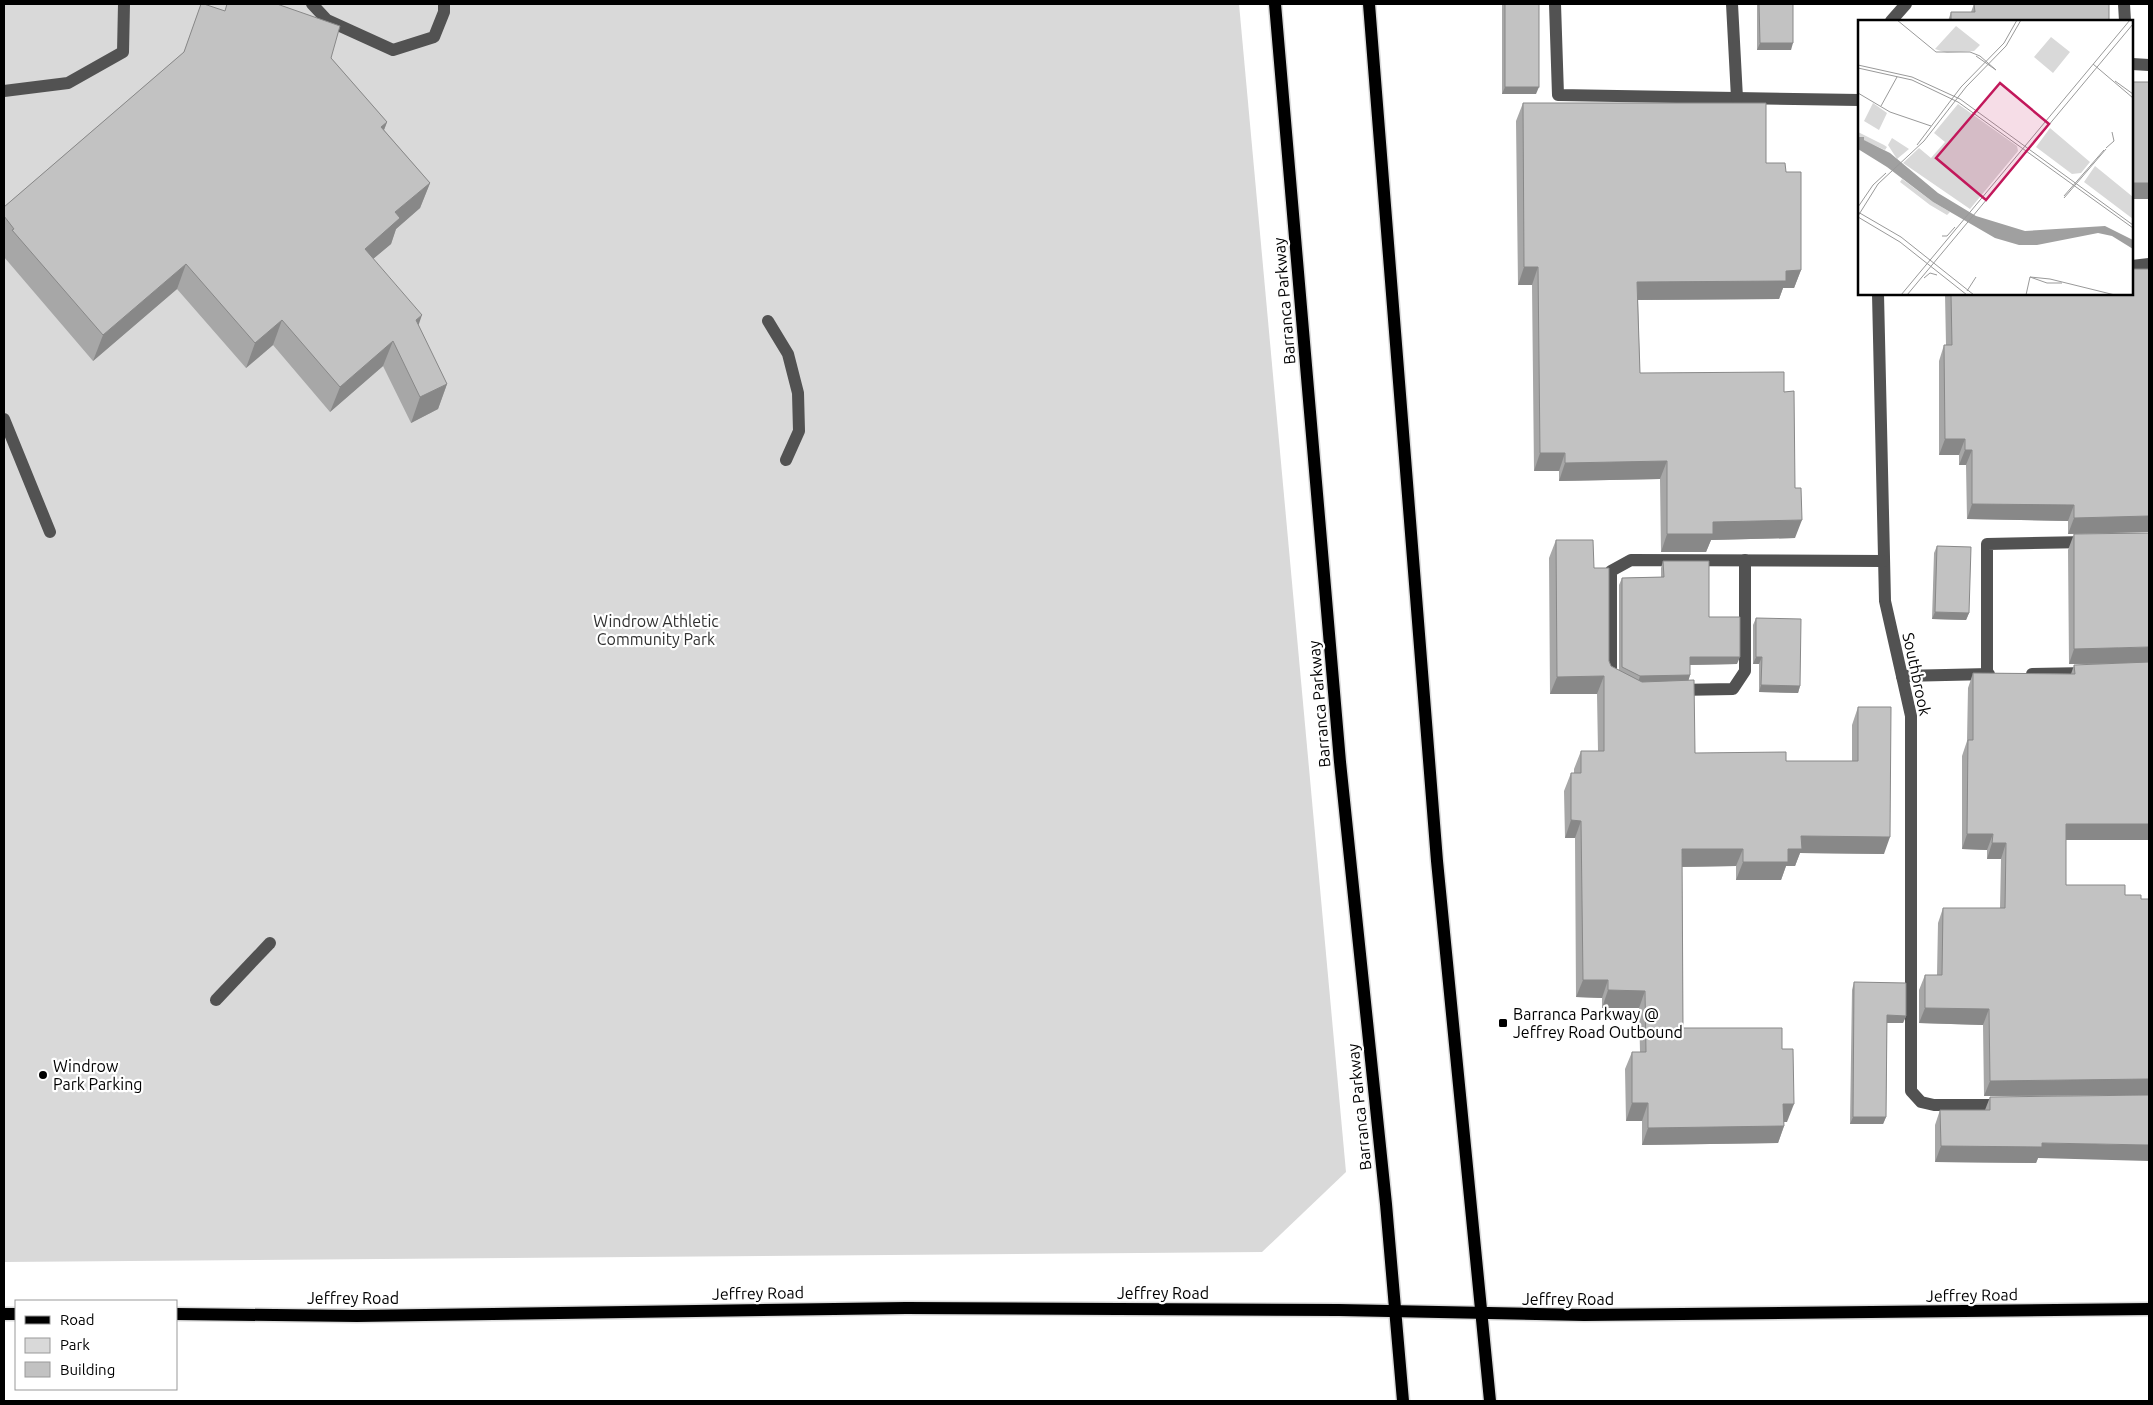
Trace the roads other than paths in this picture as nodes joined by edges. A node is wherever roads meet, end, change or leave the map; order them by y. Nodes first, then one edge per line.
1 (124, 4) edge
2 (312, 4) edge
3 (444, 4) edge
4 (1275, 4) edge
5 (1369, 4) edge
6 (1555, 4) edge
7 (1732, 4) edge
8 (1906, 4) edge
9 (2124, 4) edge
10 (1892, 20) edge
11 (2125, 20) edge
12 (2133, 64) edge
13 (2149, 65) edge
14 (4, 91) edge
15 (1737, 98) junction
16 (1858, 100) edge
17 (2149, 264) edge
18 (2133, 266) edge
19 (1878, 295) edge
20 (768, 321) dead end
21 (4, 420) edge
22 (786, 460) dead end
23 (50, 532) dead end
24 (2102, 542) edge
25 (1745, 560) junction
26 (1884, 561) junction
27 (2101, 672) edge
28 (1987, 674) junction
29 (1902, 676) junction
30 (1628, 687) edge
31 (1665, 690) edge
32 (270, 943) dead end
33 (216, 1000) dead end
34 (2012, 1105) edge
35 (2149, 1309) edge
36 (1393, 1311) junction
37 (178, 1314) edge
38 (1481, 1314) junction
39 (1403, 1401) edge
40 (1490, 1401) edge

1 - 14 street
2 - 3 street
4 - 36 main road, Barranca Parkway
5 - 38 main road
6 - 15 street
7 - 15 street
8 - 10 street
9 - 11 street
12 - 13 street
15 - 16 street
17 - 18 street
19 - 26 street, Southbrook
20 - 22 street
21 - 23 street
24 - 28 street
25 - 26 street
25 - 30 street
25 - 31 street
26 - 29 street, Southbrook
27 - 28 street
28 - 29 street
29 - 34 street, Southbrook
32 - 33 street
35 - 38 main road, Jeffrey Road
36 - 37 main road, Jeffrey Road
36 - 38 main road, Jeffrey Road
36 - 39 main road, Barranca Parkway
38 - 40 main road

